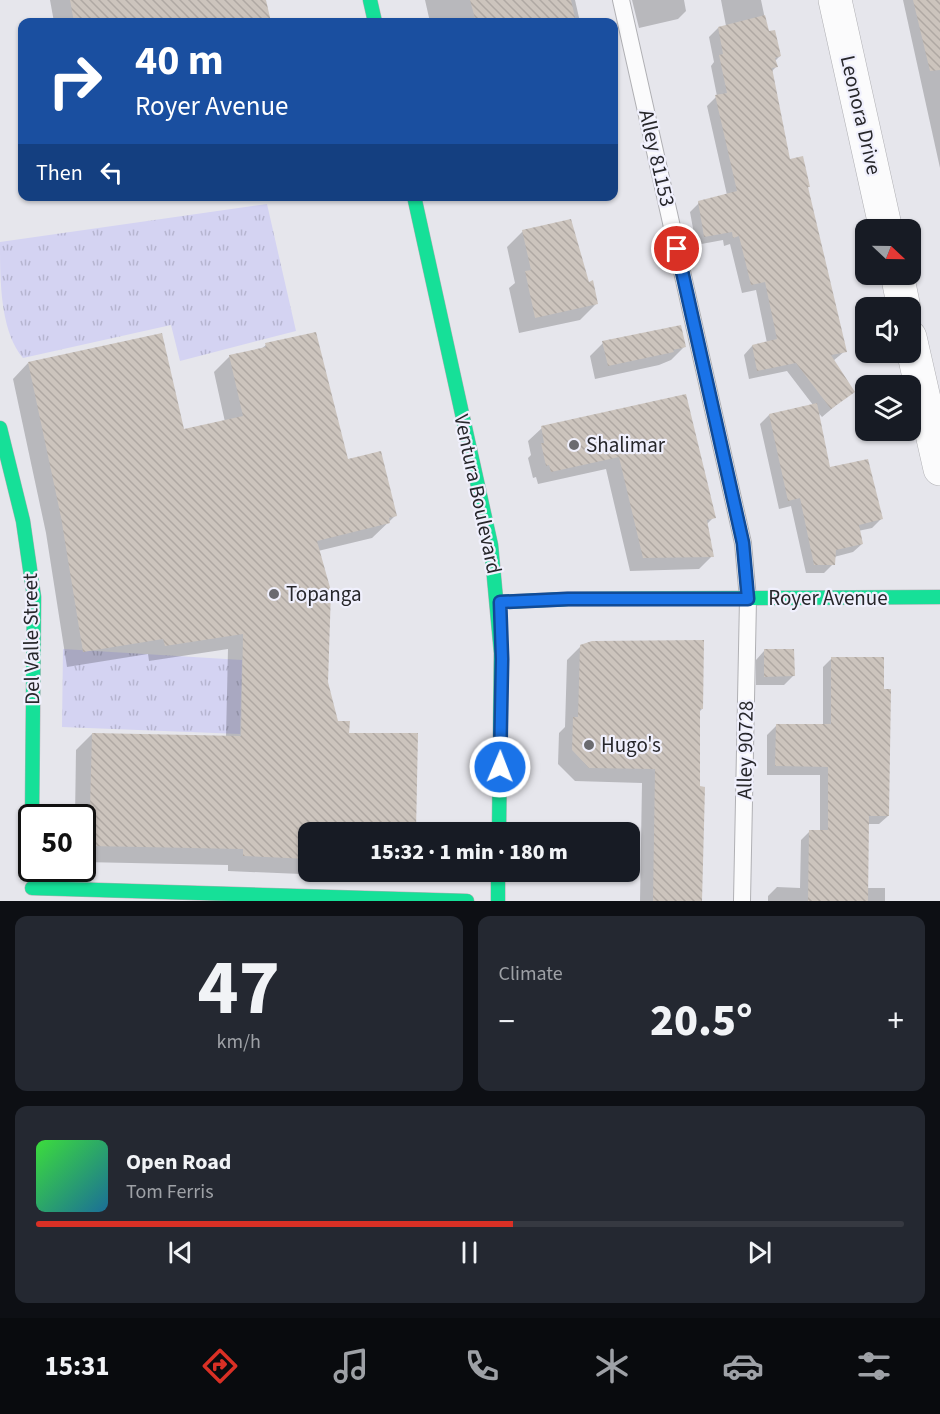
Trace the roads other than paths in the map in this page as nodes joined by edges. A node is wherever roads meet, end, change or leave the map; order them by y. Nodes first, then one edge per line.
1 (370, 0) edge
2 (621, 0) edge
3 (835, 0) edge
4 (374, 18) edge
5 (415, 201) edge
6 (884, 219) edge
7 (916, 363) edge
8 (0, 428) edge
9 (940, 469) edge
10 (940, 597) edge
11 (748, 599) junction
12 (500, 602) junction
13 (32, 804) edge
14 (499, 822) edge
15 (498, 882) edge
16 (32, 886) edge
17 (467, 901) edge
18 (498, 901) edge
19 (742, 901) edge

1 - 4 street
2 - 11 lane, Alley 81153
3 - 6 street, Leonora Drive
5 - 12 street, Ventura Boulevard
7 - 9 street
8 - 13 street, Del Valle Street
10 - 11 street, Royer Avenue
11 - 12 street, Royer Avenue
11 - 19 lane, Alley 90728
12 - 14 street, Ventura Boulevard
15 - 18 street
16 - 17 street

